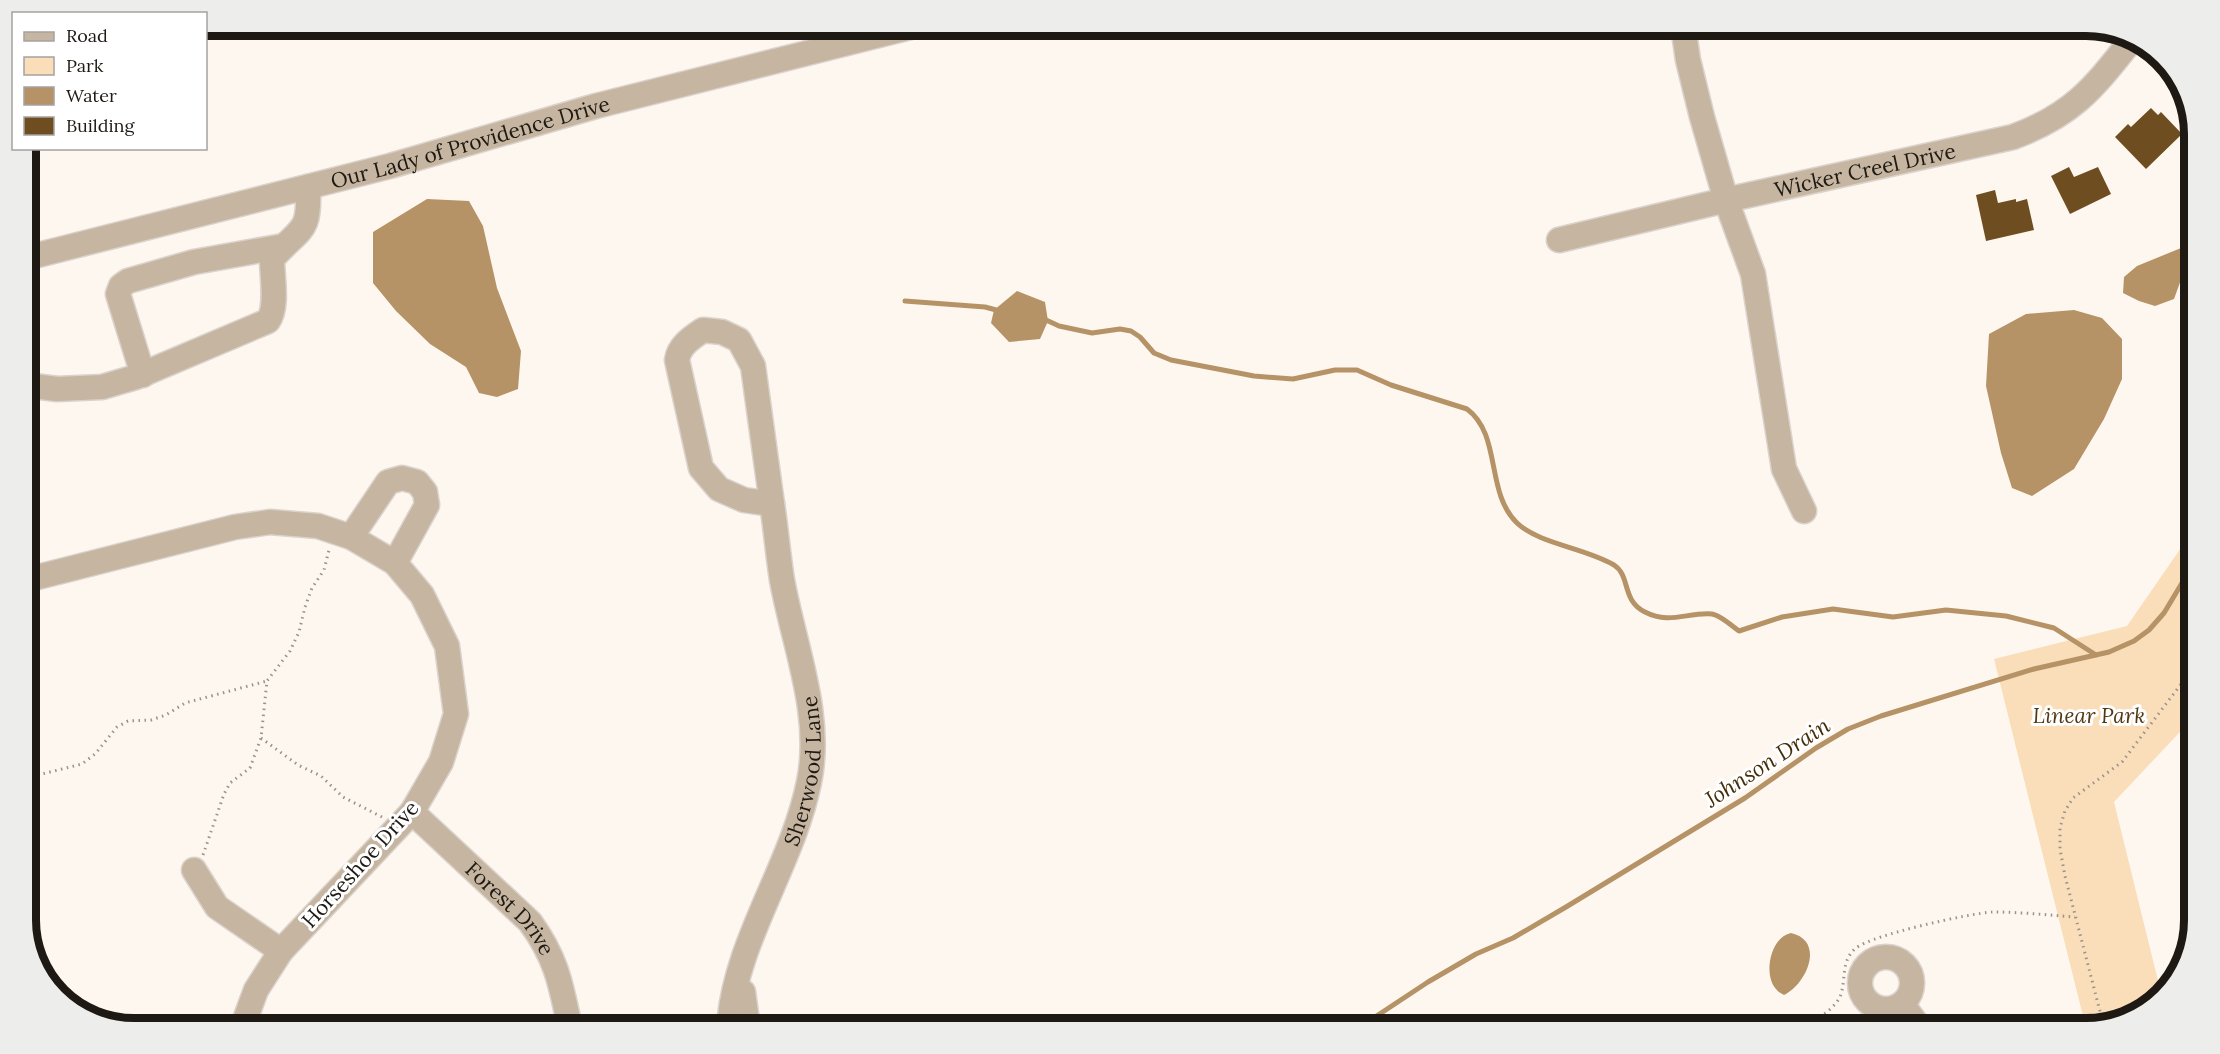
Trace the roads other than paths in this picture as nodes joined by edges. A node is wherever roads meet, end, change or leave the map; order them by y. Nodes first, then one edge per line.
1 (875, 36) edge
2 (1685, 36) edge
3 (2127, 45) edge
4 (308, 187) junction
5 (1726, 200) junction
6 (1560, 240) dead end
7 (284, 246) junction
8 (36, 255) edge
9 (143, 375) junction
10 (36, 386) edge
11 (772, 504) junction
12 (1804, 511) dead end
13 (344, 535) junction
14 (395, 563) junction
15 (60, 573) junction
16 (36, 578) edge
17 (36, 591) edge
18 (404, 820) junction
19 (194, 870) road end
20 (280, 951) junction
21 (742, 960) junction
22 (1902, 1004) dead end
23 (246, 1018) edge
24 (567, 1018) edge
25 (731, 1018) edge
26 (747, 1018) edge
27 (1912, 1018) edge

1 - 4 street, Our Lady of Providence Drive
2 - 5 street
3 - 5 street, Wicker Creel Drive
4 - 7 street
4 - 8 street, Our Lady of Providence Drive
5 - 6 street, Wicker Creel Drive
5 - 12 street
7 - 9 street
7 - 9 street
9 - 10 street
11 - 11 street, Sherwood Lane
11 - 21 street, Sherwood Lane
13 - 14 street, Horseshoe Drive
13 - 14 street
13 - 15 street, Horseshoe Drive
14 - 18 street, Horseshoe Drive
15 - 16 street, Horseshoe Drive
15 - 17 street, Horseshoe Drive
18 - 20 street, Horseshoe Drive
18 - 24 street, Forest Drive
19 - 20 street
20 - 23 street, Horseshoe Drive
21 - 25 street, Sherwood Lane
21 - 26 street, Sherwood Lane
22 - 27 street

